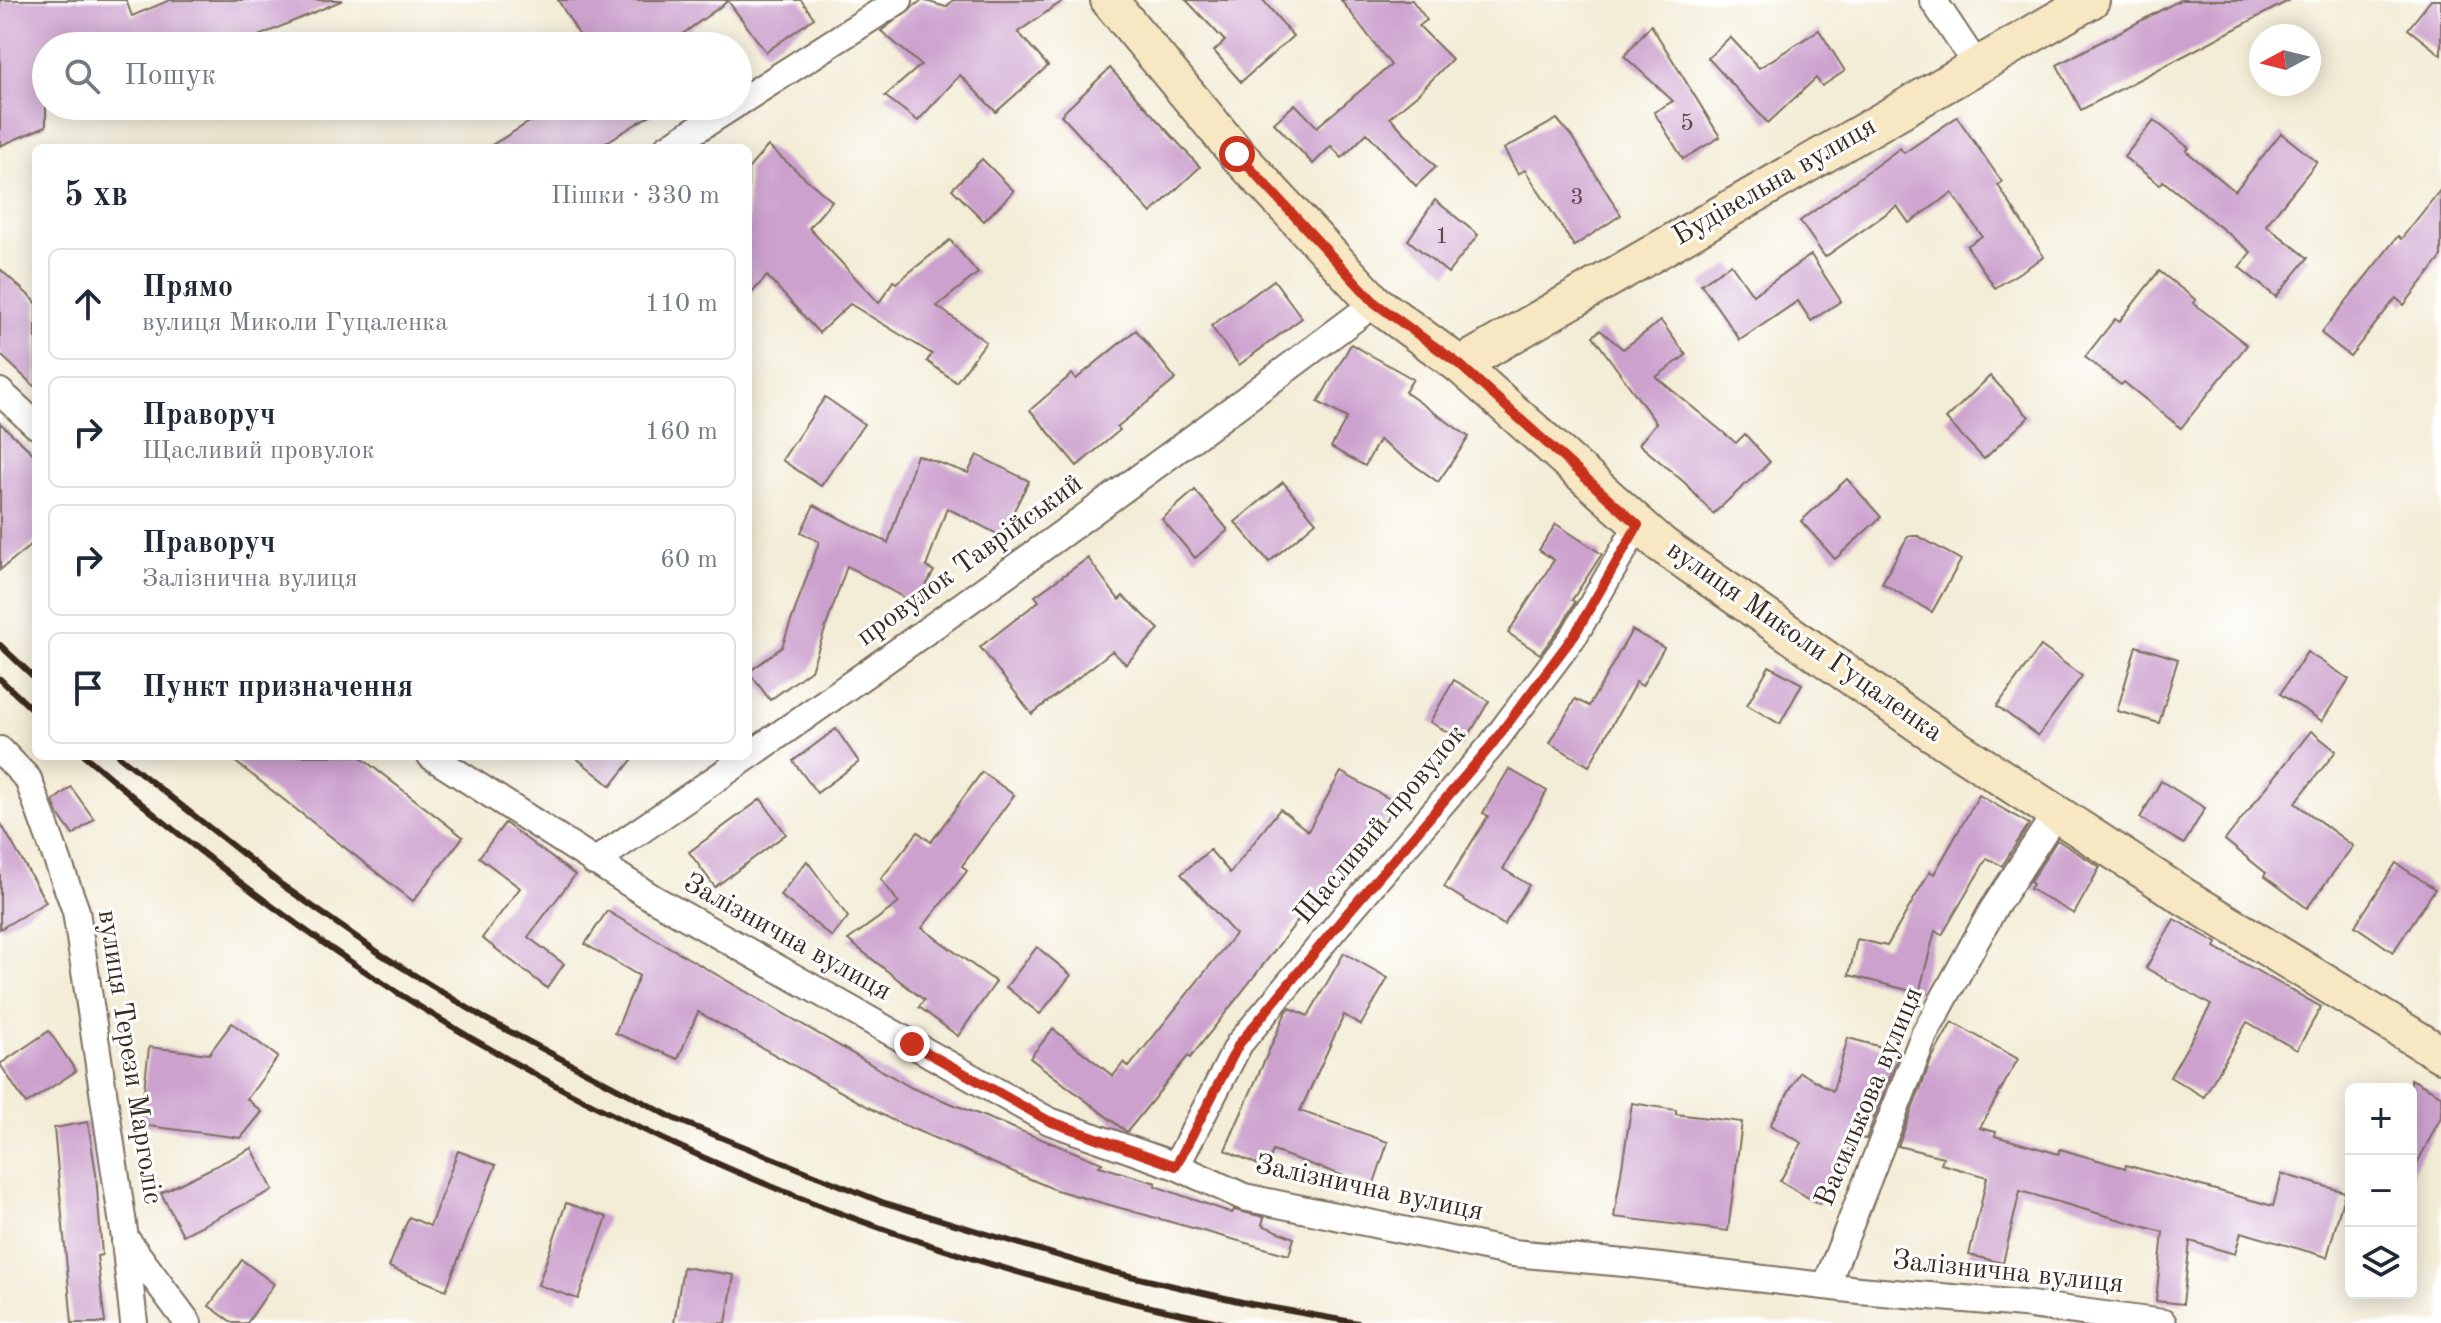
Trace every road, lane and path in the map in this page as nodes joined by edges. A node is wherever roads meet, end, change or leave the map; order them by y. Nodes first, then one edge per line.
1 (899, 0) edge
2 (1109, 0) edge
3 (1933, 0) edge
4 (2091, 0) edge
5 (1977, 66) junction
6 (752, 94) edge
7 (711, 120) edge
8 (673, 144) edge
9 (1375, 303) junction
10 (1460, 365) junction
11 (0, 392) edge
12 (32, 421) edge
13 (1638, 525) junction
14 (0, 750) edge
15 (752, 753) edge
16 (437, 760) edge
17 (741, 760) edge
18 (2056, 813) junction
19 (594, 862) junction
20 (2437, 1046) edge
21 (1176, 1166) junction
22 (125, 1238) junction
23 (1826, 1286) junction
24 (134, 1323) edge
25 (188, 1323) edge
26 (2163, 1323) edge

1 - 6 street
2 - 9 street, вулиця Миколи Гуцаленка
3 - 5 street
4 - 5 street, Будівельна вулиця
5 - 10 street, Будівельна вулиця
7 - 8 street
9 - 10 street, вулиця Миколи Гуцаленка
9 - 15 street, провулок Таврійський
10 - 13 street, вулиця Миколи Гуцаленка
11 - 12 street
13 - 18 street, вулиця Миколи Гуцаленка
13 - 21 street, Щасливий провулок
14 - 22 street, вулиця Терези Марголіс
16 - 19 street, Залізнична вулиця
17 - 19 street, провулок Таврійський
18 - 20 street, вулиця Миколи Гуцаленка
18 - 23 street, Василькова вулиця
19 - 21 street, Залізнична вулиця
21 - 23 street, Залізнична вулиця
22 - 24 street
22 - 25 street, вулиця Терези Марголіс
23 - 26 street, Залізнична вулиця

